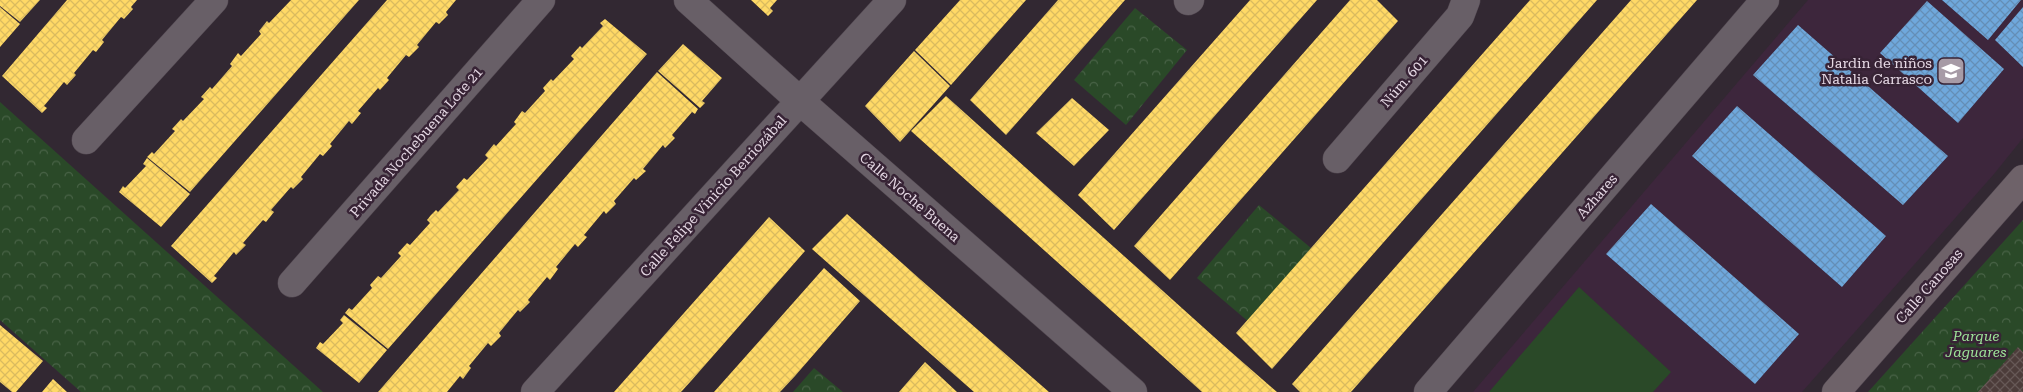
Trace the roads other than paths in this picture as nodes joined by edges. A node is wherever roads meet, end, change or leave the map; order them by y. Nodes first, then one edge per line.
1 (214, 0) edge
2 (541, 0) edge
3 (688, 0) edge
4 (892, 0) edge
5 (1466, 0) edge
6 (1766, 0) edge
7 (800, 101) junction
8 (86, 140) dead end
9 (1337, 159) dead end
10 (2023, 179) edge
11 (292, 283) dead end
12 (535, 392) edge
13 (1133, 392) edge
14 (1428, 392) edge
15 (1836, 392) edge

1 - 8 street
2 - 11 street, Privada Nochebuena Lote 21
3 - 7 street, Calle Noche Buena
4 - 7 street, Calle Felipe Vinicio Berriozábal
5 - 9 street, Núm. 601
6 - 14 street, Azhares
7 - 12 street, Calle Felipe Vinicio Berriozábal
7 - 13 street, Calle Noche Buena
10 - 15 street, Calle Canosas

